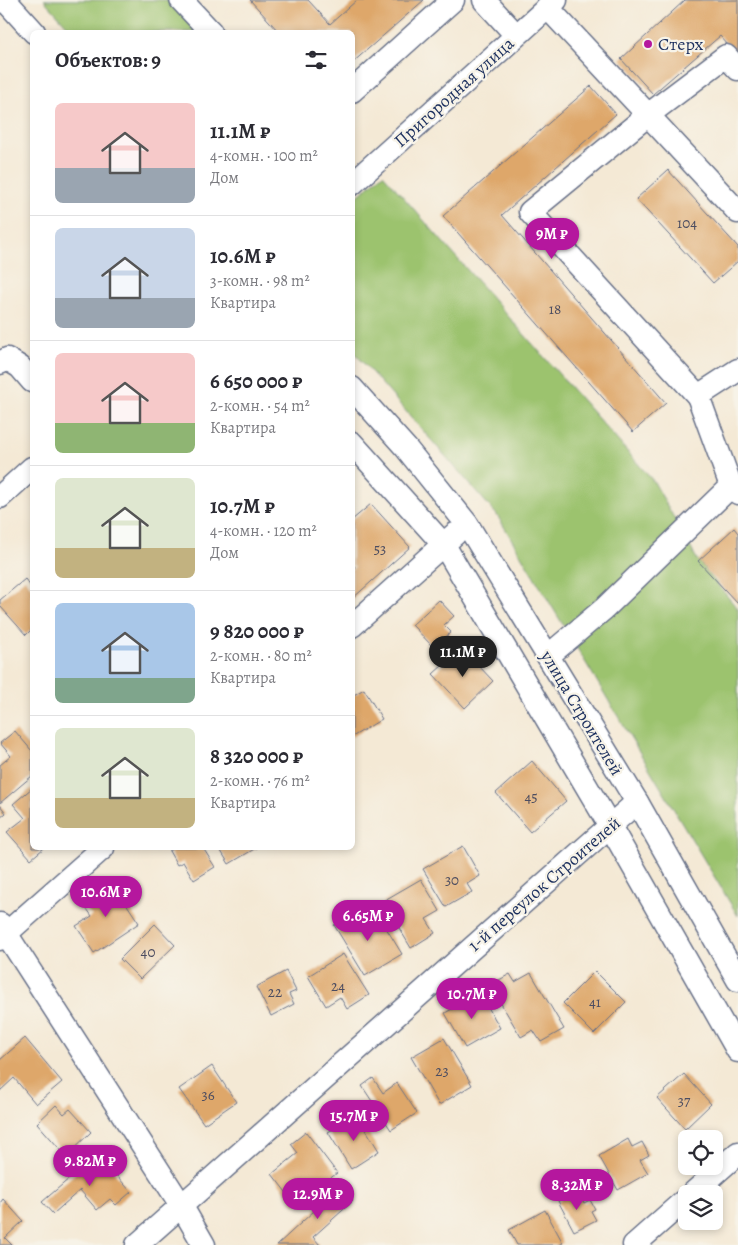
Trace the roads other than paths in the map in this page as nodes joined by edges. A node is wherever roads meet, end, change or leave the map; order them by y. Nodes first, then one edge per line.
1 (5, 0) edge
2 (181, 0) edge
3 (453, 0) edge
4 (484, 0) edge
5 (551, 4) edge
6 (32, 30) edge
7 (209, 30) edge
8 (516, 35) junction
9 (738, 69) edge
10 (355, 88) edge
11 (648, 115) junction
12 (355, 181) edge
13 (738, 212) edge
14 (0, 363) edge
15 (737, 372) edge
16 (30, 379) edge
17 (355, 391) edge
18 (698, 396) junction
19 (355, 446) edge
20 (30, 470) edge
21 (734, 489) edge
22 (0, 498) edge
23 (467, 524) junction
24 (444, 545) junction
25 (355, 623) edge
26 (548, 656) junction
27 (637, 802) junction
28 (610, 826) junction
29 (101, 850) edge
30 (2, 932) edge
31 (738, 980) edge
32 (738, 1051) edge
33 (738, 1153) edge
34 (702, 1185) edge
35 (181, 1205) junction
36 (678, 1206) edge
37 (137, 1245) edge
38 (204, 1245) edge
39 (634, 1245) edge

1 - 6 street
2 - 7 street
3 - 10 street
4 - 8 street
5 - 8 street, Пригородная улица
5 - 11 street
8 - 12 street, Пригородная улица
9 - 11 street
11 - 13 street
11 - 18 street
14 - 16 street
15 - 18 street
17 - 23 street, улица Строителей
18 - 21 street
19 - 24 street
20 - 22 street
21 - 26 street
23 - 24 street
23 - 26 street, улица Строителей
24 - 25 street
24 - 28 street
26 - 27 street, улица Строителей
27 - 28 street, 1-й переулок Строителей
27 - 31 street, улица Строителей
28 - 32 street
28 - 35 street, 1-й переулок Строителей
29 - 30 street
30 - 35 street
33 - 34 street
35 - 37 street, 1-й переулок Строителей
35 - 38 street
36 - 39 street

